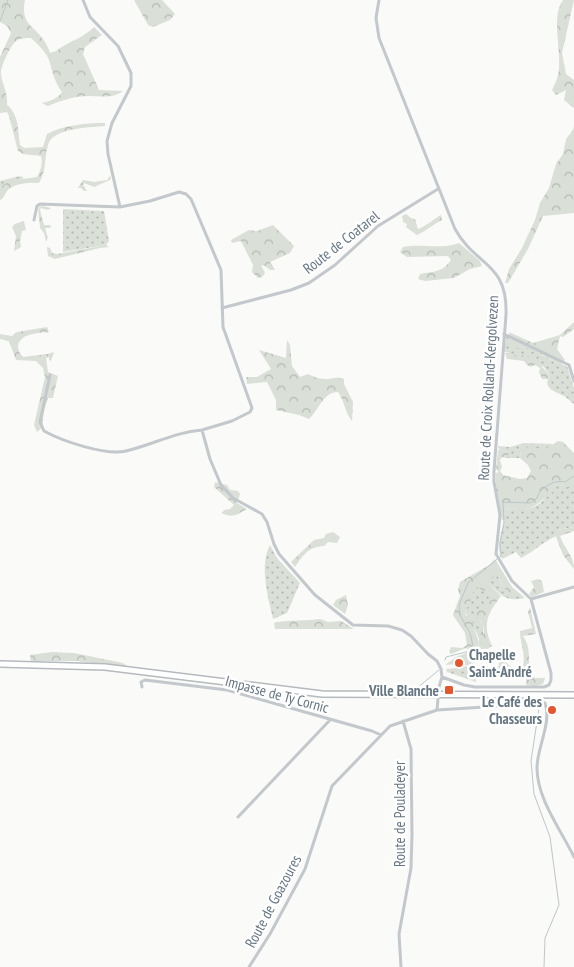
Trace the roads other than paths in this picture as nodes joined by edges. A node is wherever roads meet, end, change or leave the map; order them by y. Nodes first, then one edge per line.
1 (83, 0) edge
2 (380, 0) edge
3 (438, 189) junction
4 (120, 207) junction
5 (34, 220) dead end
6 (222, 308) junction
7 (504, 334) junction
8 (50, 375) dead end
9 (574, 381) edge
10 (202, 430) junction
11 (574, 587) edge
12 (531, 599) junction
13 (0, 664) edge
14 (442, 678) junction
15 (142, 687) dead end
16 (472, 687) junction
17 (439, 694) junction
18 (486, 695) junction
19 (574, 695) edge
20 (438, 710) junction
21 (330, 720) junction
22 (403, 721) junction
23 (381, 735) junction
24 (238, 817) dead end
25 (574, 857) edge
26 (249, 967) edge
27 (401, 967) edge

1 - 4 street
2 - 3 street, Route de Croix Rolland-Kergolvezen
3 - 6 street, Route de Coatarel
3 - 7 street, Route de Croix Rolland-Kergolvezen
4 - 5 street
4 - 6 street
6 - 10 street
7 - 9 street
7 - 12 street, Route de Croix Rolland-Kergolvezen
8 - 10 street
10 - 14 street
11 - 12 street
12 - 16 street
13 - 17 main road
14 - 16 street
14 - 17 street
15 - 21 street, Impasse de Ty Cornic
16 - 18 street
17 - 18 main road
17 - 20 street
18 - 19 main road
20 - 22 street, Route de Goazoures
20 - 25 street, Route de Goazoures
21 - 23 street, Impasse de Ty Cornic
21 - 24 street
22 - 23 street, Route de Goazoures
22 - 27 street, Route de Pouladeyer
23 - 26 street, Route de Goazoures

